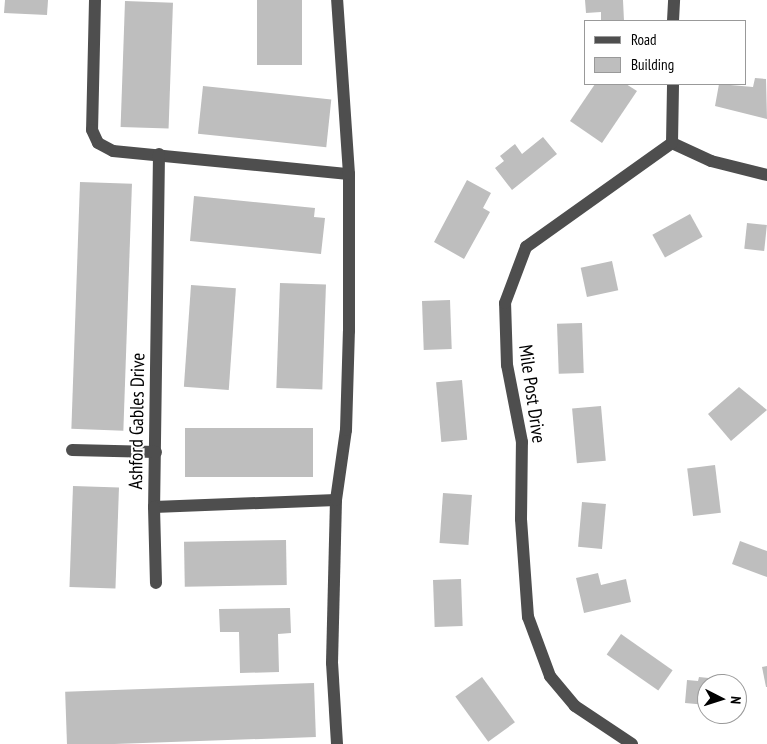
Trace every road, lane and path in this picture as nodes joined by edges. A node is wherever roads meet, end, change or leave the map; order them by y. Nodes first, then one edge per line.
1 (95, 0) edge
2 (337, 0) edge
3 (674, 0) edge
4 (673, 20) edge
5 (673, 85) edge
6 (672, 143) junction
7 (159, 154) junction
8 (349, 174) junction
9 (767, 175) edge
10 (72, 450) dead end
11 (156, 452) junction
12 (336, 500) junction
13 (154, 507) junction
14 (156, 583) dead end
15 (337, 744) edge
16 (632, 744) edge

1 - 7 street
2 - 8 street
3 - 4 street
5 - 6 street
6 - 9 street
6 - 16 street, Mile Post Drive
7 - 8 street
7 - 11 street, Ashford Gables Drive
8 - 12 street
10 - 11 street
11 - 13 street, Ashford Gables Drive
12 - 13 street, Ashford Gables Drive
12 - 15 street
13 - 14 street

